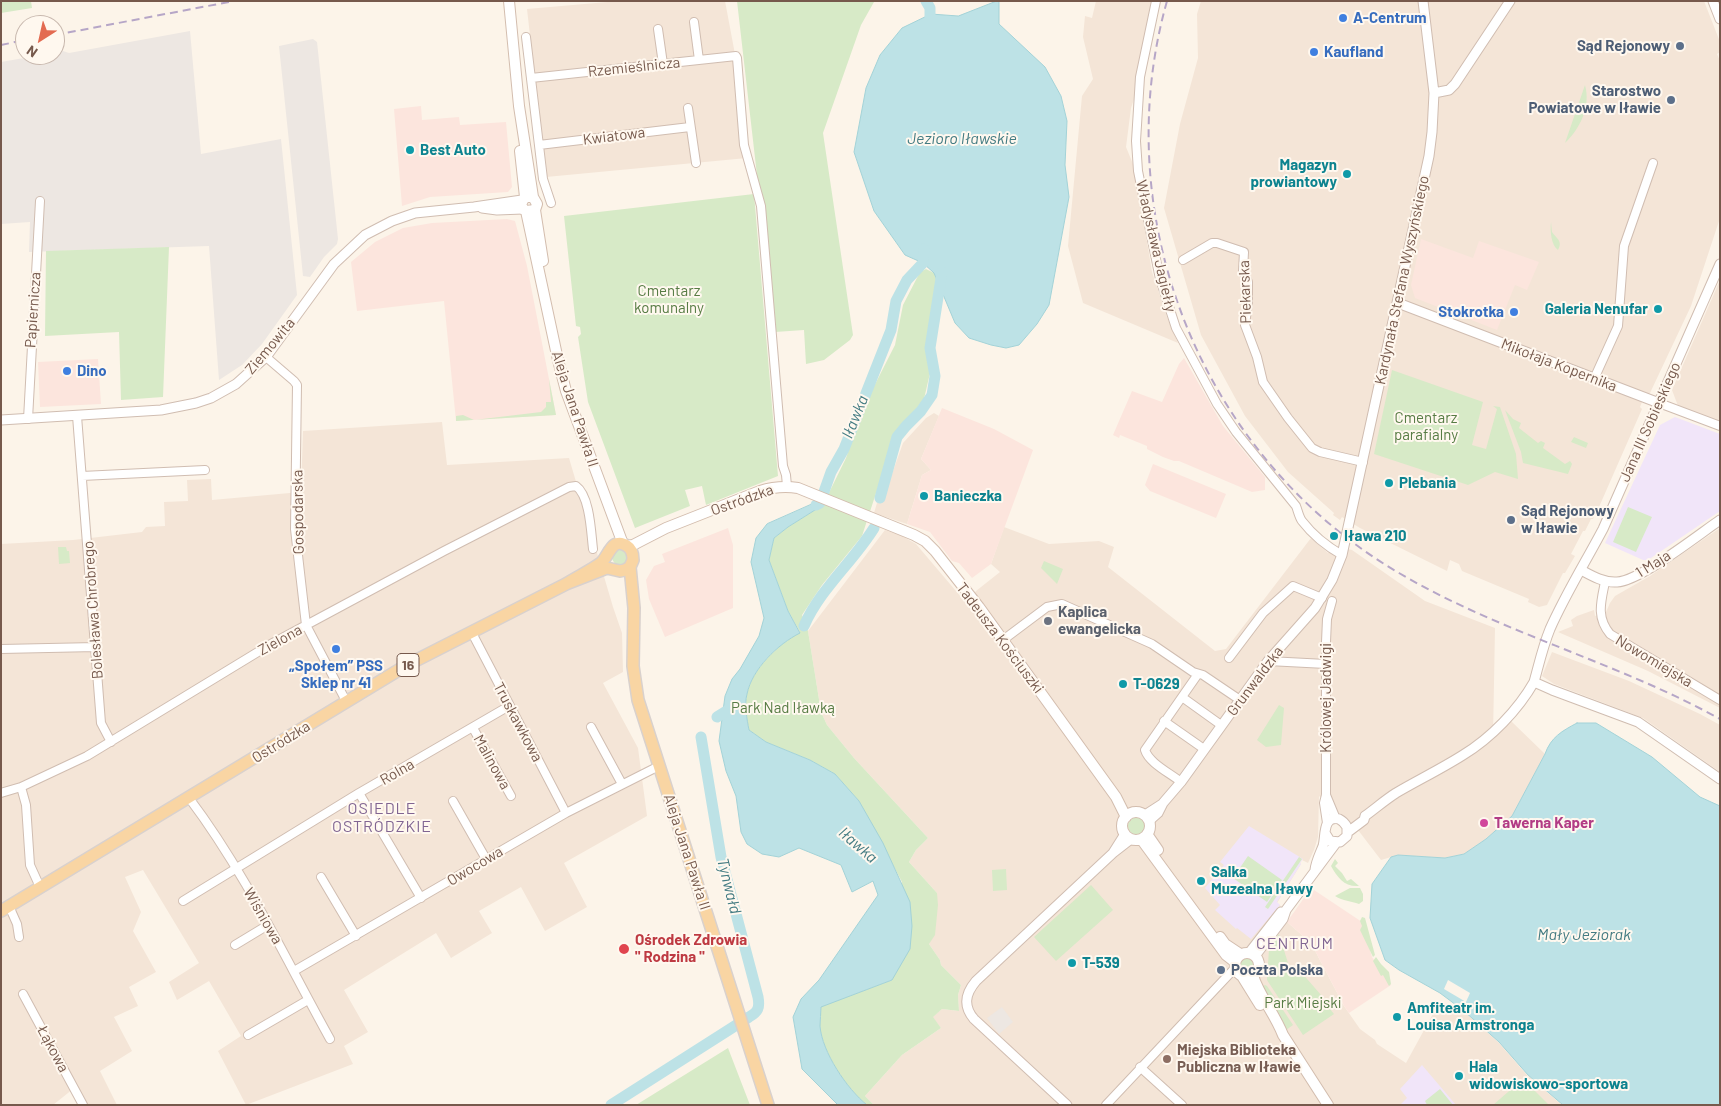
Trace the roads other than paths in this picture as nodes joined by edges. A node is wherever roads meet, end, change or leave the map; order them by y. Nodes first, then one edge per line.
1 (509, 1) edge
2 (1156, 1) edge
3 (1423, 1) edge
4 (1510, 1) edge
5 (1713, 1) edge
6 (1720, 19) edge
7 (694, 22) dead end
8 (658, 29) dead end
9 (526, 37) dead end
10 (699, 60) junction
11 (663, 64) junction
12 (531, 78) junction
13 (1434, 93) junction
14 (688, 108) dead end
15 (690, 127) junction
16 (539, 145) junction
17 (696, 163) dead end
18 (1653, 163) dead end
19 (40, 200) dead end
20 (529, 204) junction
21 (1183, 260) dead end
22 (1720, 264) edge
23 (1398, 303) junction
24 (266, 357) junction
25 (1594, 378) junction
26 (1659, 403) junction
27 (77, 416) junction
28 (28, 418) junction
29 (1, 420) edge
30 (1720, 426) edge
31 (1363, 462) junction
32 (205, 470) dead end
33 (82, 476) junction
34 (787, 486) junction
35 (603, 494) junction
36 (857, 512) joint
37 (1720, 520) edge
38 (684, 522) junction
39 (625, 545) junction
40 (593, 549) dead end
41 (609, 551) junction
42 (1342, 555) junction
43 (631, 561) junction
44 (615, 569) junction
45 (1581, 570) junction
46 (1605, 582) junction
47 (566, 584) junction
48 (1327, 599) junction
49 (306, 625) junction
50 (633, 625) junction
51 (471, 631) junction
52 (1003, 640) junction
53 (96, 647) junction
54 (1, 649) edge
55 (1229, 658) dead end
56 (1268, 661) junction
57 (1326, 664) junction
58 (1198, 674) junction
59 (1534, 682) junction
60 (1182, 697) junction
61 (1240, 700) junction
62 (1720, 700) edge
63 (346, 702) junction
64 (509, 706) junction
65 (1164, 721) junction
66 (1221, 725) junction
67 (591, 727) dead end
68 (473, 728) junction
69 (112, 742) junction
70 (1204, 749) junction
71 (659, 766) junction
72 (1720, 779) edge
73 (1181, 782) junction
74 (622, 784) junction
75 (21, 787) junction
76 (1, 793) edge
77 (359, 793) junction
78 (1326, 795) junction
79 (511, 796) dead end
80 (189, 798) junction
81 (453, 801) dead end
82 (566, 813) junction
83 (1129, 815) junction
84 (1147, 818) junction
85 (1336, 819) junction
86 (1327, 824) junction
87 (1347, 828) junction
88 (1324, 833) junction
89 (1136, 837) junction
90 (1336, 842) junction
91 (486, 859) junction
92 (236, 868) junction
93 (1314, 870) junction
94 (321, 877) dead end
95 (40, 887) junction
96 (421, 898) junction
97 (183, 901) dead end
98 (5, 908) edge
99 (268, 925) junction
100 (19, 936) dead end
101 (356, 936) junction
102 (235, 945) dead end
103 (1243, 958) junction
104 (294, 971) junction
105 (1242, 976) junction
106 (1253, 976) junction
107 (23, 994) dead end
108 (308, 1000) junction
109 (248, 1034) dead end
110 (1284, 1035) junction
111 (330, 1039) dead end
112 (1140, 1067) junction
113 (83, 1105) edge
114 (768, 1105) edge
115 (1067, 1105) edge
116 (1106, 1105) edge
117 (1182, 1105) edge
118 (1328, 1105) edge

1 - 20 main road, Aleja Jana Pawła II
2 - 42 street, Władysława Jagiełły
3 - 13 street, Kardynała Stefana Wyszyńskiego
4 - 13 street
5 - 6 street
7 - 10 street
8 - 11 street
9 - 12 street
10 - 11 street, Rzemieślnicza
10 - 34 street, Rzemieślnicza
11 - 12 street, Rzemieślnicza
12 - 16 street
13 - 23 street, Kardynała Stefana Wyszyńskiego
14 - 15 street
15 - 16 street, Kwiatowa
15 - 17 street
16 - 20 street
18 - 25 street
19 - 28 street, Papiernicza
20 - 24 street, Ziemowita
20 - 35 main road, Aleja Jana Pawła II
21 - 31 street, Piekarska
22 - 26 street, Jana III Sobieskiego
23 - 25 street, Mikołaja Kopernika
23 - 31 street, Kardynała Stefana Wyszyńskiego
24 - 27 street, Ziemowita
24 - 49 street, Gospodarska
25 - 26 street, Mikołaja Kopernika
26 - 30 street, Mikołaja Kopernika
26 - 45 street, Jana III Sobieskiego
27 - 28 street, Ziemowita
27 - 33 street, Bolesława Chrobrego
28 - 29 street, Ziemowita
31 - 42 street, Kardynała Stefana Wyszyńskiego
32 - 33 street
33 - 53 street, Bolesława Chrobrego
34 - 36 main road, Ostródzka / 16
34 - 38 main road, Ostródzka / 16
35 - 39 main road, Aleja Jana Pawła II
35 - 41 main road, Aleja Jana Pawła II
36 - 52 main road, Tadeusza Kościuszki / 16
37 - 46 street, 1 Maja
38 - 39 main road, Ostródzka / 16
38 - 43 main road, Ostródzka / 16
39 - 41 main road, Ostródzka / 16
39 - 43 main road
40 - 49 street, Zielona
41 - 44 main road
41 - 47 main road, Ostródzka / 16
42 - 48 street, Grunwaldzka
43 - 44 main road, Ostródzka / 16
43 - 50 main road, Aleja Jana Pawła II
44 - 47 main road, Ostródzka / 16
44 - 50 main road, Aleja Jana Pawła II
45 - 46 street
45 - 59 street, Jana III Sobieskiego
46 - 62 street, Nowomiejska
47 - 51 main road, Ostródzka / 16
48 - 55 street
48 - 56 street, Grunwaldzka
48 - 57 street, Królowej Jadwigi
49 - 63 street, Gospodarska
49 - 69 street, Zielona
50 - 71 main road, Aleja Jana Pawła II
51 - 63 main road, Ostródzka / 16
51 - 64 street, Truskawkowa
52 - 58 street
52 - 83 main road, Tadeusza Kościuszki / 16
53 - 54 street
53 - 69 street, Bolesława Chrobrego
56 - 57 street
56 - 61 street, Grunwaldzka
57 - 78 street, Królowej Jadwigi
58 - 60 street
58 - 61 street
59 - 72 street
59 - 87 street, Jana III Sobieskiego
60 - 65 street
60 - 66 street
61 - 66 street, Grunwaldzka
63 - 80 main road, Ostródzka / 16
64 - 68 street, Rolna
64 - 82 street, Truskawkowa
65 - 70 street
65 - 73 street
66 - 70 street, Grunwaldzka
67 - 74 street
68 - 77 street, Rolna
68 - 79 street, Malinowa
69 - 75 street, Zielona
70 - 73 street, Grunwaldzka
71 - 74 street, Owocowa
71 - 114 main road, Aleja Jana Pawła II
73 - 84 street, Grunwaldzka
74 - 82 street, Owocowa
75 - 76 street, Zielona
75 - 95 street
77 - 92 street, Rolna
77 - 96 street
78 - 85 street, Królowej Jadwigi
78 - 86 street, Królowej Jadwigi
80 - 92 street, Wiśniowa
80 - 95 main road, Ostródzka / 16
81 - 91 street
82 - 91 street, Owocowa
83 - 84 main road
83 - 89 main road
84 - 89 main road
85 - 86 street
85 - 87 street
86 - 88 street
87 - 90 street
88 - 90 street
88 - 93 street
89 - 103 main road
89 - 115 street
90 - 93 street
91 - 96 street, Owocowa
92 - 97 street, Rolna
92 - 99 street, Wiśniowa
93 - 103 street
94 - 101 street
95 - 98 main road, Ostródzka / 16
96 - 101 street, Owocowa
98 - 100 street
99 - 102 street
99 - 104 street, Wiśniowa
101 - 104 street, Owocowa
103 - 105 main road
103 - 106 main road
103 - 112 street
104 - 108 street, Wiśniowa
105 - 106 main road
105 - 110 main road
106 - 110 main road
107 - 113 street, Łąkowa
108 - 109 street
108 - 111 street, Wiśniowa
110 - 118 main road
112 - 116 street
112 - 117 street

